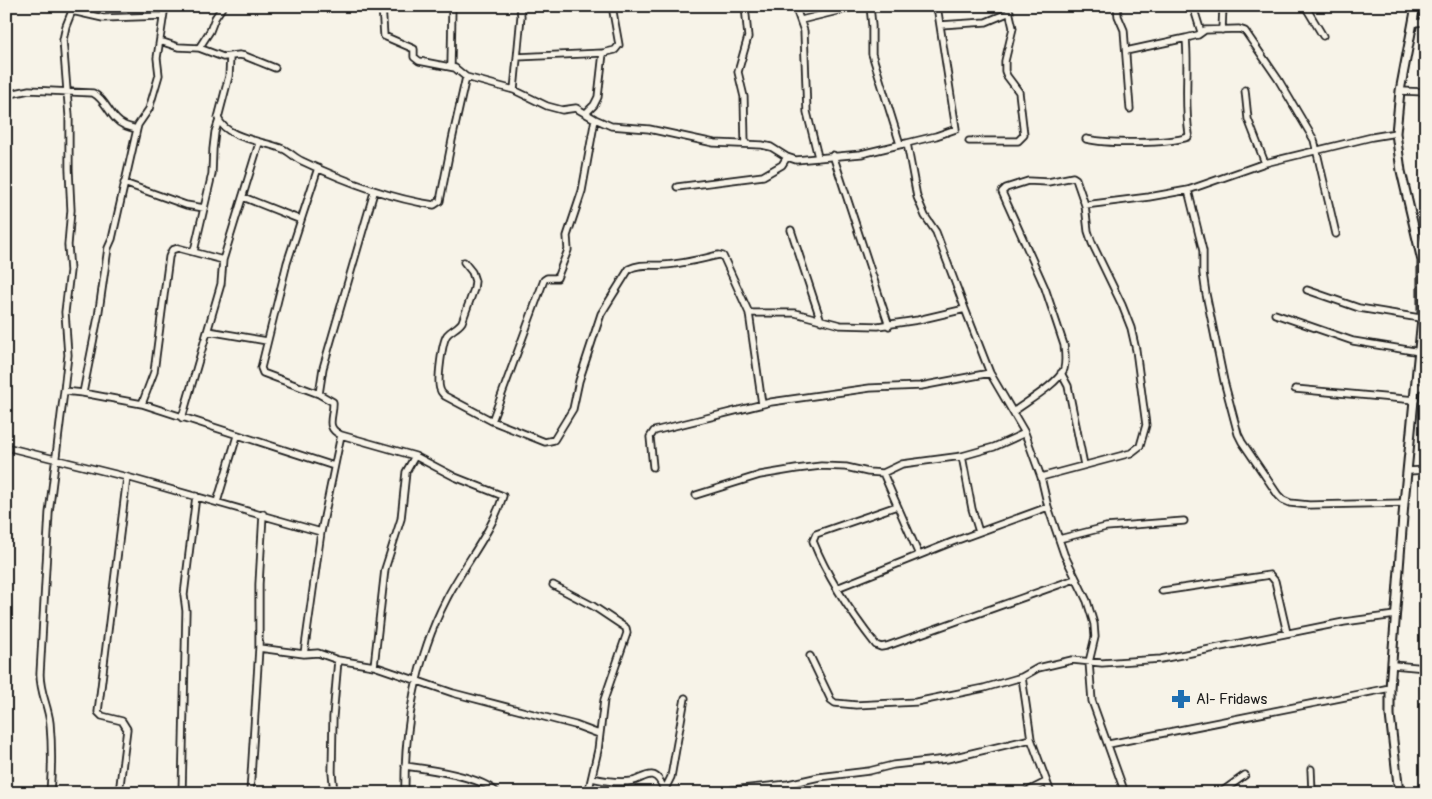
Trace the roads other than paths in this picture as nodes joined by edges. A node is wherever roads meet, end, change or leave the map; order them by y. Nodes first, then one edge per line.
1 (165, 6) edge
2 (223, 6) edge
3 (382, 6) edge
4 (452, 6) edge
5 (520, 6) edge
6 (612, 6) edge
7 (745, 6) edge
8 (795, 6) edge
9 (858, 6) edge
10 (870, 6) edge
11 (937, 6) edge
12 (1117, 6) edge
13 (1193, 6) edge
14 (1223, 6) edge
15 (1305, 6) edge
16 (1416, 6) edge
17 (73, 8) edge
18 (1009, 9) edge
19 (163, 16) junction
20 (801, 20) junction
21 (1426, 22) edge
22 (1413, 23) junction
23 (940, 25) junction
24 (1222, 30) junction
25 (1201, 32) junction
26 (1323, 36) dead end
27 (1186, 38) junction
28 (160, 41) junction
29 (199, 48) junction
30 (1126, 51) junction
31 (603, 53) junction
32 (517, 56) junction
33 (230, 57) junction
34 (451, 66) junction
35 (275, 68) dead end
36 (466, 77) junction
37 (514, 90) junction
38 (1245, 90) dead end
39 (1400, 91) junction
40 (1426, 92) edge
41 (67, 93) junction
42 (6, 95) edge
43 (1130, 109) dead end
44 (586, 112) junction
45 (595, 119) junction
46 (219, 120) junction
47 (136, 129) junction
48 (1396, 133) junction
49 (1086, 140) dead end
50 (969, 141) dead end
51 (260, 142) junction
52 (908, 143) junction
53 (745, 144) junction
54 (900, 144) junction
55 (1317, 150) junction
56 (833, 155) junction
57 (787, 157) junction
58 (818, 157) junction
59 (1265, 163) junction
60 (318, 168) junction
61 (124, 183) junction
62 (676, 187) dead end
63 (1188, 190) junction
64 (374, 192) junction
65 (243, 197) junction
66 (1085, 205) junction
67 (204, 208) junction
68 (301, 220) junction
69 (791, 230) dead end
70 (1336, 234) dead end
71 (194, 251) junction
72 (223, 260) junction
73 (464, 262) dead end
74 (1307, 290) dead end
75 (965, 309) junction
76 (750, 313) junction
77 (1275, 314) dead end
78 (1424, 318) edge
79 (821, 321) junction
80 (890, 326) junction
81 (208, 331) junction
82 (267, 341) junction
83 (1420, 352) junction
84 (990, 373) junction
85 (1061, 373) junction
86 (1416, 387) junction
87 (1426, 387) edge
88 (1295, 389) dead end
89 (64, 391) junction
90 (83, 393) junction
91 (319, 394) junction
92 (1415, 400) junction
93 (142, 404) junction
94 (762, 404) junction
95 (1012, 412) junction
96 (182, 418) junction
97 (492, 421) junction
98 (1025, 433) junction
99 (342, 435) junction
100 (237, 436) junction
101 (6, 447) edge
102 (415, 456) junction
103 (962, 456) junction
104 (55, 459) junction
105 (334, 466) junction
106 (1084, 466) junction
107 (653, 467) dead end
108 (1426, 470) edge
109 (1408, 471) junction
110 (883, 473) junction
111 (127, 477) junction
112 (1041, 477) junction
113 (696, 495) dead end
114 (196, 496) junction
115 (217, 502) junction
116 (1404, 503) junction
117 (898, 506) junction
118 (1048, 507) junction
119 (263, 514) junction
120 (1184, 520) dead end
121 (321, 532) junction
122 (979, 532) junction
123 (1059, 539) junction
124 (919, 555) junction
125 (1075, 579) junction
126 (553, 585) dead end
127 (837, 588) junction
128 (1162, 591) dead end
129 (1395, 615) junction
130 (1287, 633) junction
131 (259, 648) junction
132 (304, 654) junction
133 (810, 656) dead end
134 (338, 660) junction
135 (1089, 662) junction
136 (1393, 665) junction
137 (374, 666) junction
138 (1426, 668) edge
139 (1022, 677) junction
140 (416, 681) junction
141 (1390, 688) junction
142 (685, 698) dead end
143 (599, 734) junction
144 (1032, 739) junction
145 (1109, 744) junction
146 (405, 766) junction
147 (1311, 769) dead end
148 (1245, 775) dead end
149 (592, 778) junction
150 (1046, 782) junction
151 (663, 791) edge
152 (50, 793) edge
153 (119, 793) edge
154 (182, 793) edge
155 (250, 793) edge
156 (334, 793) edge
157 (405, 793) edge
158 (497, 793) edge
159 (588, 793) edge
160 (724, 793) edge
161 (1024, 793) edge
162 (1051, 793) edge
163 (1125, 793) edge
164 (1220, 793) edge
165 (1312, 793) edge
166 (1399, 793) edge

1 - 19 street
2 - 29 street
3 - 34 street
4 - 34 street
5 - 32 street
6 - 31 street
7 - 53 street
8 - 20 street
9 - 20 street
10 - 54 street
11 - 23 street
12 - 30 street
13 - 25 street
14 - 24 street
15 - 26 street
16 - 22 street
17 - 19 street
17 - 41 street
18 - 23 street
18 - 50 street
19 - 28 street
20 - 58 street
21 - 22 street
22 - 39 street
23 - 52 street
24 - 25 street
24 - 55 street
25 - 27 street
27 - 30 street
27 - 49 street
28 - 29 street
28 - 47 street
29 - 33 street
30 - 43 street
31 - 32 street
31 - 44 street
32 - 37 street
33 - 35 street
33 - 46 street
34 - 36 street
36 - 37 street
36 - 64 street
37 - 44 street
38 - 59 street
39 - 40 street
39 - 48 street
41 - 42 street
41 - 47 street
41 - 89 street
44 - 45 street
45 - 53 street
45 - 97 street
46 - 51 street
46 - 67 street
47 - 61 street
48 - 55 street
48 - 78 street
51 - 60 street
51 - 65 street
52 - 54 street
52 - 75 street
53 - 57 street
54 - 56 street
55 - 59 street
55 - 70 street
56 - 58 street
56 - 80 street
57 - 58 street
57 - 62 street
59 - 63 street
60 - 64 street
60 - 68 street
61 - 67 street
61 - 90 street
63 - 66 street
63 - 116 street
64 - 91 street
65 - 68 street
65 - 72 street
66 - 85 street
66 - 106 street
67 - 71 street
68 - 82 street
69 - 79 street
71 - 72 street
71 - 93 street
72 - 81 street
73 - 97 street
74 - 78 street
75 - 80 street
75 - 84 street
76 - 79 street
76 - 94 street
76 - 97 street
77 - 83 street
78 - 83 street
79 - 80 street
81 - 82 street
81 - 96 street
82 - 91 street
83 - 86 street
84 - 94 street
84 - 95 street
85 - 95 street
85 - 106 street
86 - 87 street
86 - 92 street
88 - 92 street
89 - 90 street
89 - 104 street
90 - 93 street
91 - 99 street
92 - 109 street
93 - 96 street
94 - 107 street
95 - 98 street
96 - 100 street
98 - 103 street
98 - 112 street
99 - 102 street
99 - 105 street
100 - 105 street
100 - 115 street
101 - 104 street
102 - 137 street
102 - 140 street
103 - 110 street
103 - 122 street
104 - 111 street
104 - 152 street
105 - 121 street
106 - 112 street
108 - 109 street
109 - 116 street
110 - 113 street
110 - 117 street
111 - 114 street
111 - 153 street
112 - 118 street
114 - 115 street
114 - 154 street
115 - 119 street
116 - 129 street
117 - 124 street
117 - 127 street
118 - 122 street
118 - 123 street
119 - 121 street
119 - 131 street
120 - 123 street
121 - 132 street
122 - 124 street
123 - 125 street
124 - 127 street
125 - 127 street
125 - 135 street
126 - 143 street
128 - 130 street
129 - 130 street
129 - 136 street
130 - 135 street
131 - 132 street
131 - 155 street
132 - 134 street
133 - 139 street
134 - 137 street
134 - 156 street
135 - 139 street
135 - 145 street
136 - 138 street
136 - 141 street
137 - 140 street
139 - 144 street
140 - 143 street
140 - 146 street
141 - 145 street
141 - 166 street
142 - 151 street
143 - 149 street
144 - 150 street
144 - 160 street
145 - 163 street
146 - 157 street
146 - 158 street
147 - 165 street
148 - 164 street
149 - 151 street
149 - 159 street
150 - 161 street
150 - 162 street

